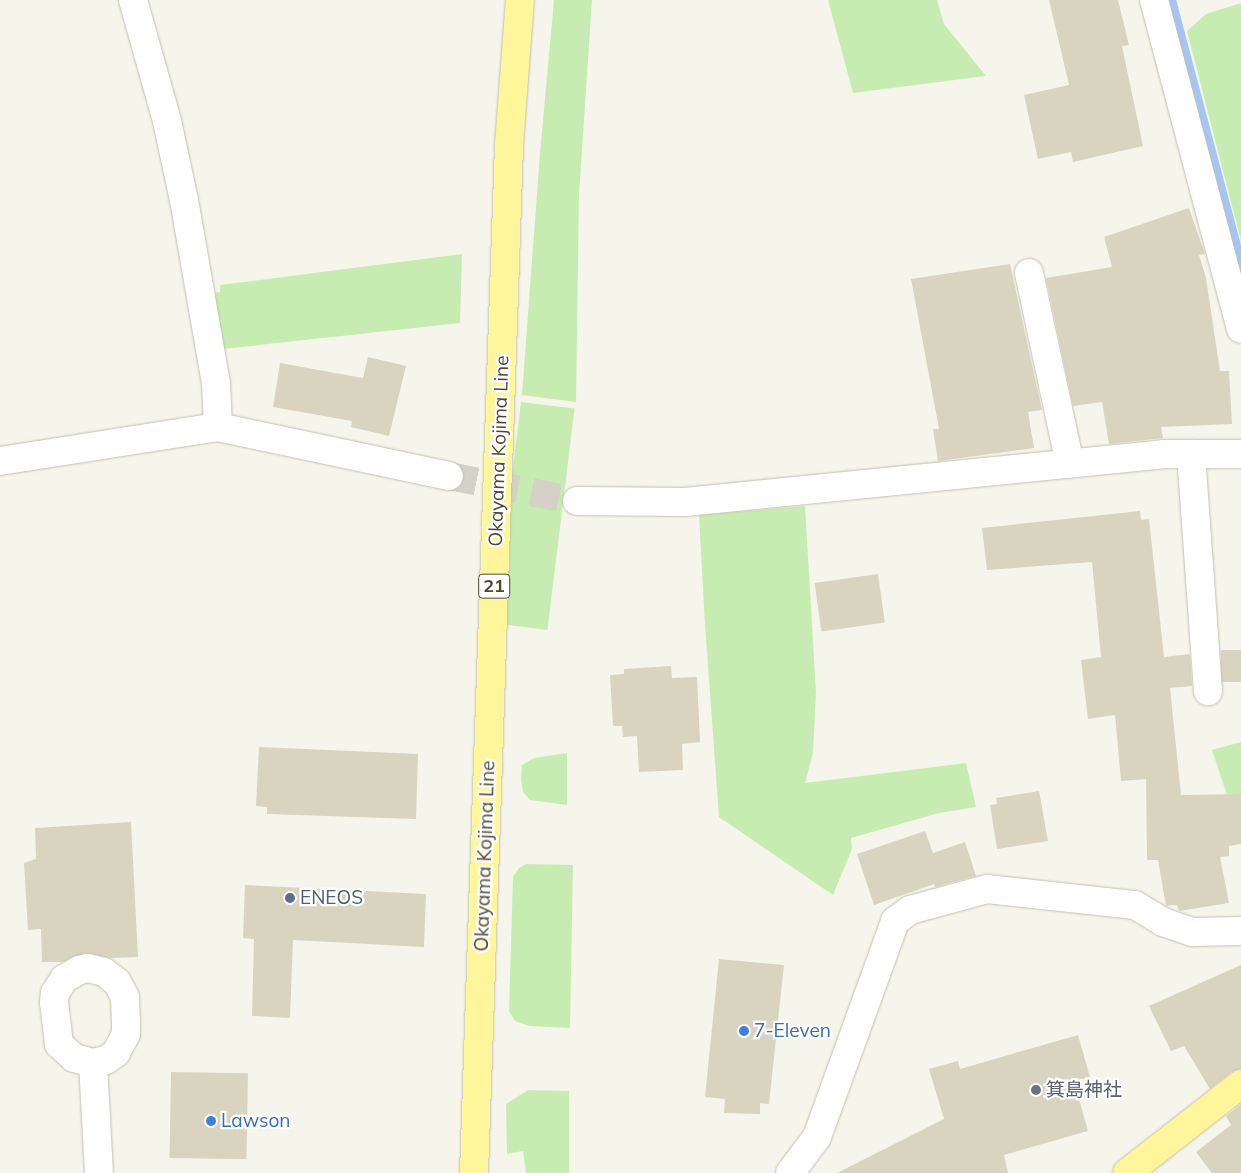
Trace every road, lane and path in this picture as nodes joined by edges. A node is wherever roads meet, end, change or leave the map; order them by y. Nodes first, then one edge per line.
1 (133, 0) edge
2 (520, 0) edge
3 (1154, 0) edge
4 (1029, 273) dead end
5 (1241, 329) edge
6 (218, 427) junction
7 (1191, 454) junction
8 (1241, 454) edge
9 (0, 461) edge
10 (1070, 464) junction
11 (449, 476) tunnel mouth
12 (577, 501) tunnel mouth
13 (1208, 692) dead end
14 (1241, 931) edge
15 (92, 1063) dead end
16 (1241, 1084) edge
17 (100, 1173) edge
18 (474, 1173) edge
19 (790, 1173) edge
20 (1127, 1173) edge

1 - 6 street
2 - 18 main road, Okayama Kojima Line / 21
3 - 5 street
4 - 10 street
6 - 9 street
6 - 11 street
7 - 8 street
7 - 10 street
7 - 13 street
10 - 12 street
14 - 19 street
15 - 17 street
16 - 20 main road

